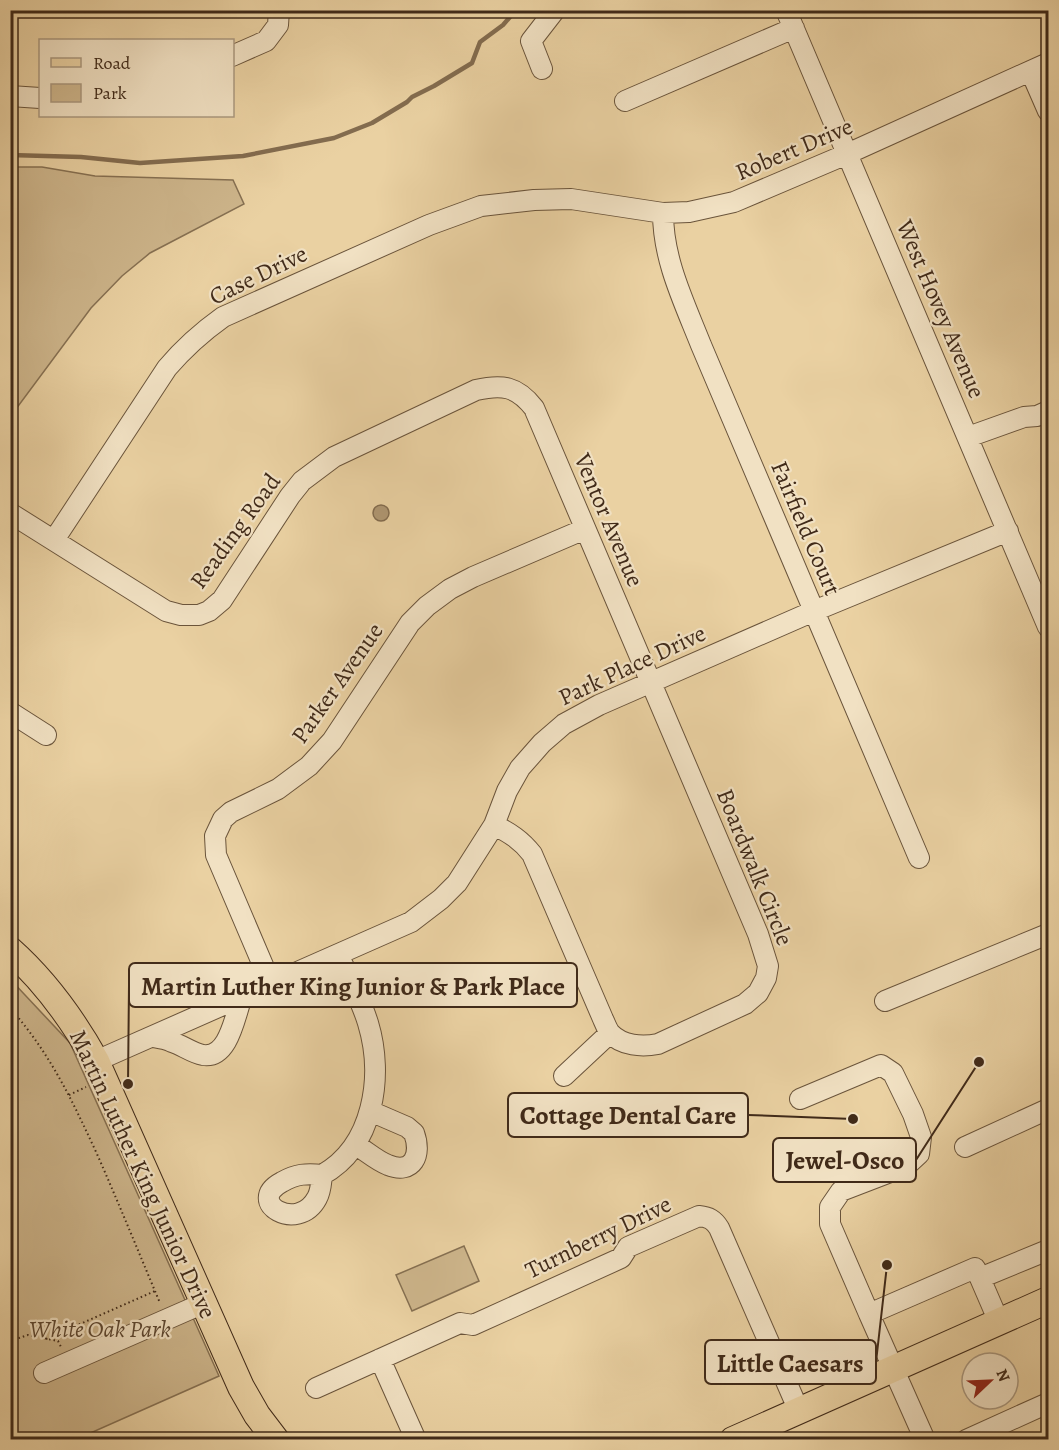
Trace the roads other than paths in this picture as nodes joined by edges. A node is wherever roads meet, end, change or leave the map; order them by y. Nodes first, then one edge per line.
1 (279, 10) edge
2 (555, 10) edge
3 (790, 19) edge
4 (234, 55) edge
5 (1040, 67) edge
6 (542, 69) dead end
7 (10, 96) edge
8 (39, 98) edge
9 (625, 101) dead end
10 (1048, 111) edge
11 (847, 154) junction
12 (544, 200) joint
13 (663, 213) junction
14 (508, 388) joint
15 (1048, 411) edge
16 (968, 437) junction
17 (10, 513) edge
18 (585, 529) junction
19 (1008, 531) junction
20 (54, 540) junction
21 (814, 611) junction
22 (1048, 627) edge
23 (651, 683) junction
24 (10, 712) edge
25 (46, 735) dead end
26 (494, 825) junction
27 (919, 858) dead end
28 (1048, 933) edge
29 (10, 950) edge
30 (338, 955) junction
31 (271, 984) junction
32 (242, 997) junction
33 (885, 1001) dead end
34 (610, 1033) junction
35 (153, 1036) junction
36 (94, 1073) junction
37 (564, 1076) dead end
38 (800, 1099) dead end
39 (1048, 1109) edge
40 (370, 1111) junction
41 (356, 1145) junction
42 (965, 1147) dead end
43 (322, 1175) dead end
44 (1048, 1250) edge
45 (980, 1278) junction
46 (1048, 1300) edge
47 (204, 1304) junction
48 (869, 1314) junction
49 (1010, 1318) junction
50 (380, 1359) junction
51 (893, 1369) junction
52 (44, 1372) dead end
53 (316, 1388) dead end
54 (1048, 1403) edge
55 (799, 1411) junction
56 (269, 1437) edge
57 (416, 1440) edge
58 (733, 1440) edge
59 (925, 1440) edge
60 (966, 1440) edge

1 - 4 street
2 - 6 street
3 - 9 street
3 - 11 street, West Hovey Avenue
5 - 10 street
5 - 11 street, Robert Drive
7 - 8 street
11 - 13 street, Robert Drive
11 - 16 street, West Hovey Avenue
12 - 13 street, Robert Drive
12 - 20 street, Case Drive
13 - 21 street, Fairfield Court
14 - 18 street, Ventor Avenue
14 - 20 street, Reading Road
15 - 16 street
16 - 19 street, West Hovey Avenue
17 - 20 street, Reading Road
18 - 23 street, Ventor Avenue
18 - 31 street, Parker Avenue
19 - 21 street, Park Place Drive
19 - 22 street, West Hovey Avenue
21 - 23 street, Park Place Drive
21 - 27 street, Fairfield Court
23 - 26 street, Park Place Drive
23 - 34 street, Boardwalk Circle
24 - 25 street
26 - 30 street, Park Place Drive
26 - 34 street
28 - 33 street
29 - 36 main road, Martin Luther King Junior Drive
30 - 31 street, Park Place Drive
30 - 40 street
31 - 32 street, Park Place Drive
32 - 35 street, Park Place Drive
32 - 35 street
34 - 37 street
35 - 36 street, Park Place Drive
36 - 47 main road, Martin Luther King Junior Drive
38 - 48 street
39 - 42 street
40 - 41 street
40 - 41 street
41 - 43 street
44 - 45 street
45 - 48 street
45 - 49 street
46 - 49 main road
47 - 52 street
47 - 56 main road, Martin Luther King Junior Drive
48 - 51 street
49 - 51 main road
50 - 53 street, Turnberry Drive
50 - 55 street, Turnberry Drive
50 - 57 street
51 - 55 main road
51 - 59 street
54 - 60 street
55 - 58 main road

